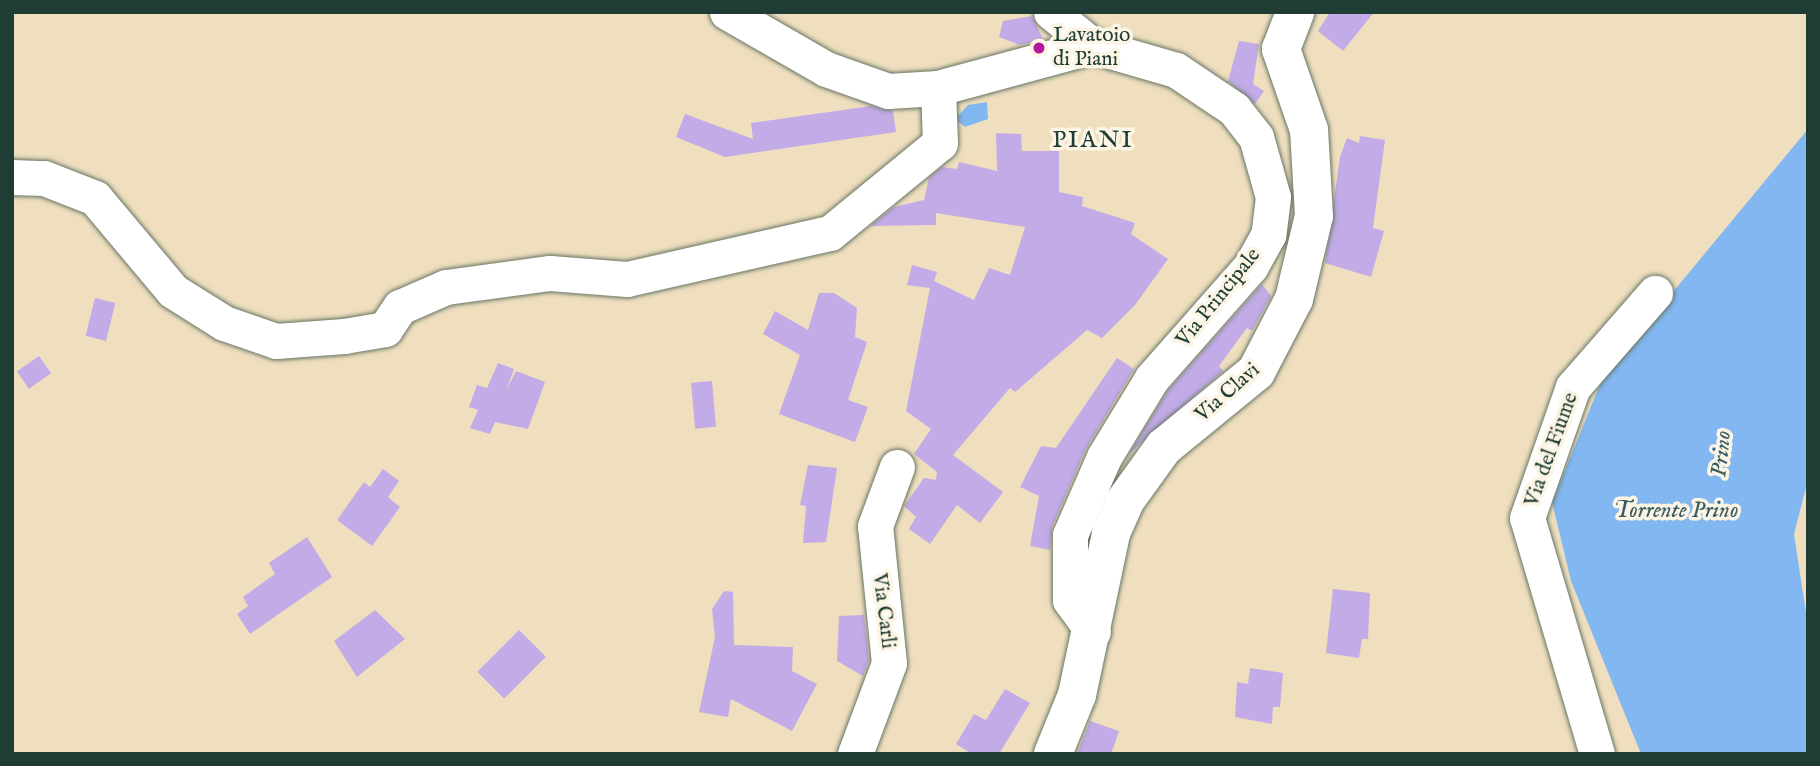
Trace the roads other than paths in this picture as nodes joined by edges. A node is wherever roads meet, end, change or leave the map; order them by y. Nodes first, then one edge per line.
1 (727, 12) edge
2 (1051, 12) edge
3 (1294, 12) edge
4 (1093, 46) junction
5 (938, 88) junction
6 (12, 177) edge
7 (1656, 293) dead end
8 (897, 467) dead end
9 (1093, 632) junction
10 (855, 754) edge
11 (1053, 754) edge
12 (1597, 754) edge

1 - 5 street
2 - 4 street, Via Principale
3 - 9 main road, Via Clavi
4 - 5 street
4 - 9 street, Via Principale
5 - 6 street
7 - 12 street, Via del Fiume
8 - 10 street, Via Carli
9 - 11 main road, Via Clavi

